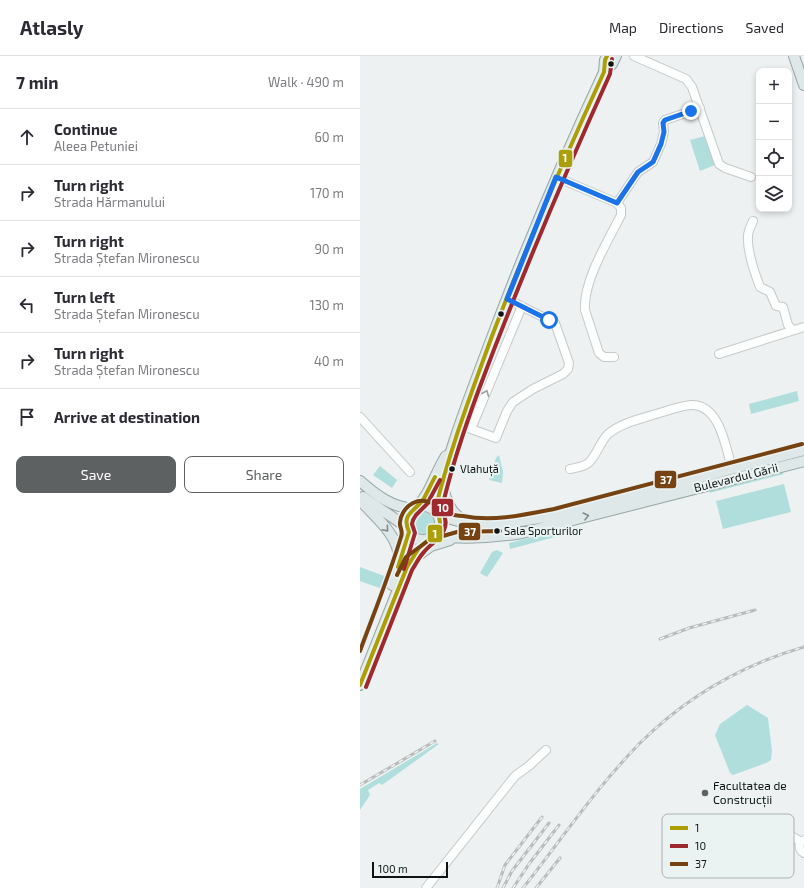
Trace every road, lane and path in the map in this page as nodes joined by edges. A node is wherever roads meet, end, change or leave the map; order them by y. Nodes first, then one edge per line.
1 (606, 56) edge
2 (616, 56) edge
3 (634, 56) edge
4 (794, 56) edge
5 (604, 72) junction
6 (804, 85) edge
7 (700, 108) junction
8 (556, 177) junction
9 (751, 177) dead end
10 (617, 203) junction
11 (753, 221) dead end
12 (507, 299) junction
13 (522, 306) junction
14 (804, 327) edge
15 (793, 330) junction
16 (719, 354) dead end
17 (614, 357) dead end
18 (360, 417) edge
19 (460, 425) junction
20 (471, 429) junction
21 (451, 449) junction
22 (804, 450) edge
23 (804, 461) edge
24 (570, 469) dead end
25 (732, 469) junction
26 (410, 472) dead end
27 (360, 481) edge
28 (442, 484) junction
29 (360, 494) edge
30 (360, 500) edge
31 (415, 508) junction
32 (436, 512) junction
33 (470, 522) junction
34 (408, 530) junction
35 (432, 537) junction
36 (458, 538) junction
37 (410, 561) junction
38 (398, 568) junction
39 (360, 668) edge
40 (360, 685) edge
41 (546, 750) dead end
42 (802, 841) edge
43 (804, 852) edge
44 (426, 888) edge

1 - 5 main road
2 - 5 main road
3 - 7 street
4 - 6 main road
5 - 8 main road
7 - 9 street
7 - 10 street
8 - 10 street
8 - 12 main road
10 - 17 street
11 - 15 street
12 - 13 street
12 - 19 main road
20 -> 13 street
13 - 20 street
14 - 15 street
15 - 16 street
18 - 26 street
19 - 20 street
19 - 21 main road
21 - 28 main road
21 - 31 main road
22 - 25 main road, Bulevardul Gării
36 -> 23 main road, Bulevardul Gării
24 - 25 street
25 - 33 main road, Bulevardul Gării
27 - 31 main road
28 - 32 main road
28 - 33 main road
29 - 34 main road
30 -> 38 main road
31 - 32 main road
31 - 34 main road
32 - 33 main road, Bulevardul Gării
32 - 35 main road
34 - 35 main road
34 - 38 main road
35 - 36 main road, Bulevardul Gării
35 - 37 main road
36 - 37 main road
37 - 40 main road
38 - 39 main road
41 - 44 street
42 - 43 street

